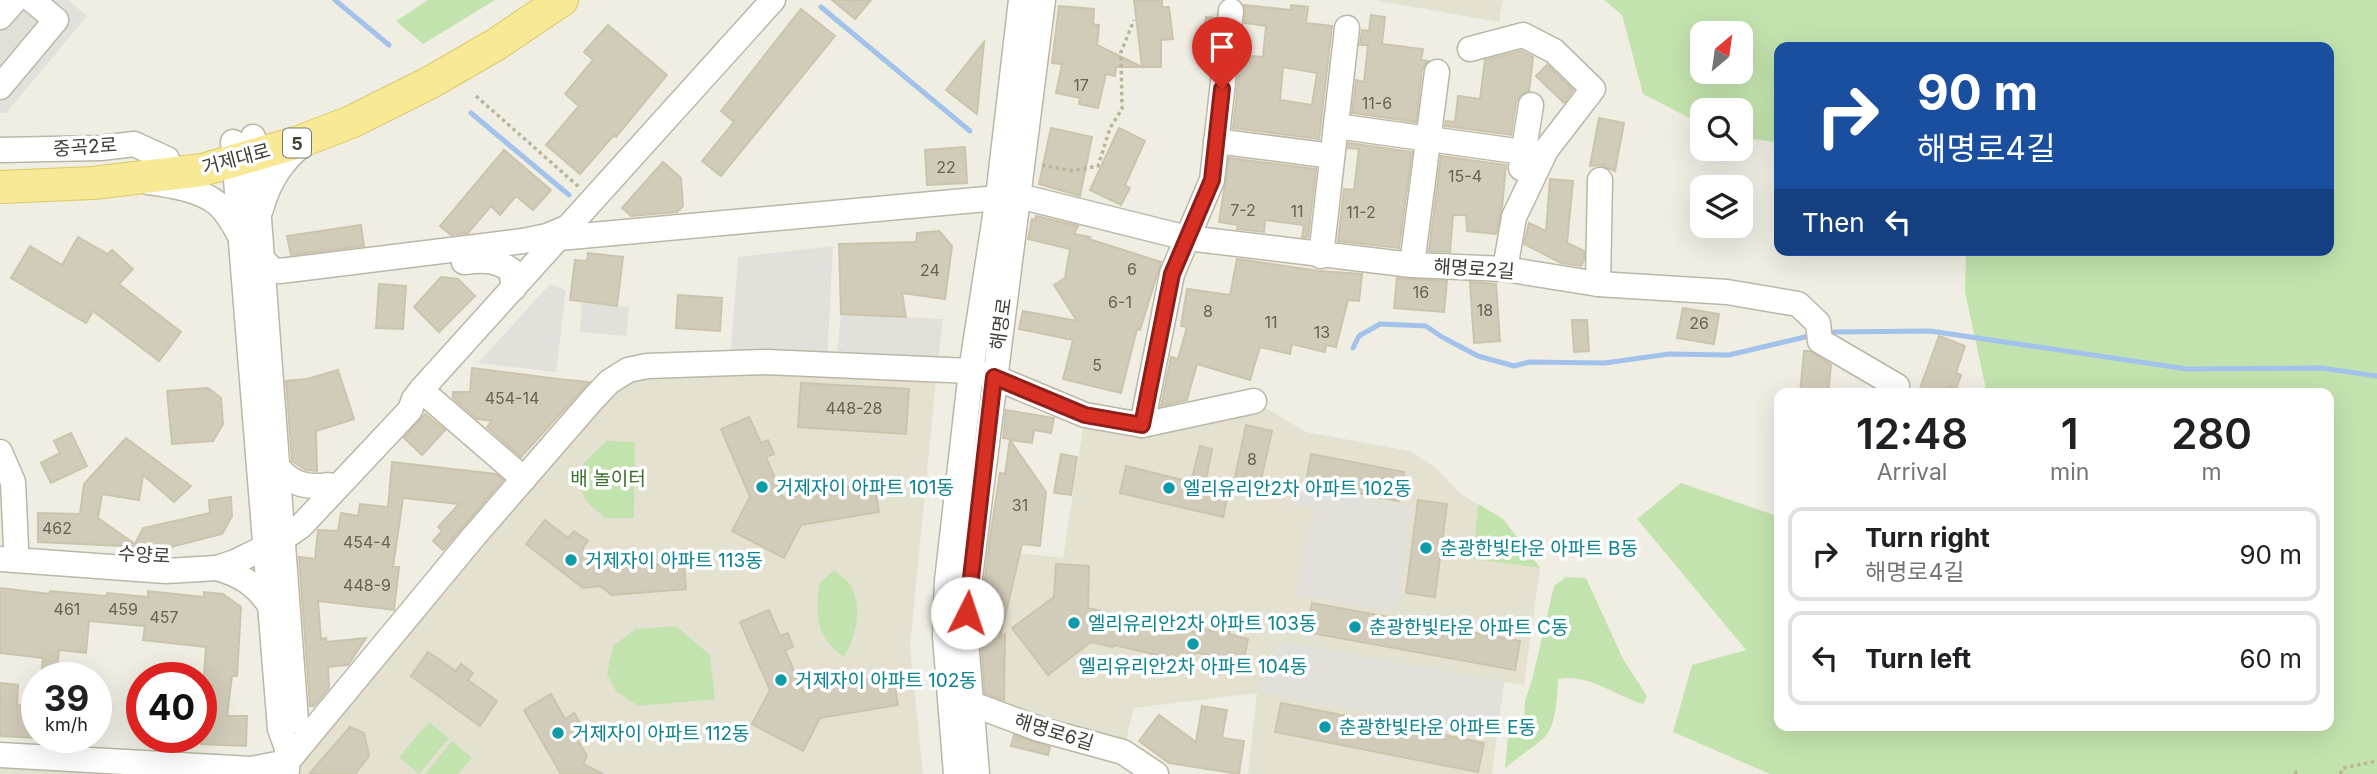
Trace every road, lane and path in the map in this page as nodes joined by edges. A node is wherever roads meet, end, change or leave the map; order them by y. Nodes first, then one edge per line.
1 (15, 0) edge
2 (32, 0) edge
3 (531, 0) edge
4 (562, 0) edge
5 (772, 0) edge
6 (1021, 0) edge
7 (1043, 0) edge
8 (1231, 10) dead end
9 (0, 18) edge
10 (1134, 20) dead end
11 (1347, 28) dead end
12 (1470, 49) dead end
13 (1437, 72) dead end
14 (0, 87) edge
15 (476, 96) dead end
16 (1531, 105) dead end
17 (1336, 126) junction
18 (310, 138) junction
19 (1428, 139) junction
20 (1216, 141) junction
21 (244, 149) junction
22 (0, 150) edge
23 (1523, 152) junction
24 (1332, 156) junction
25 (167, 159) junction
26 (1040, 164) dead end
27 (0, 171) edge
28 (126, 179) junction
29 (1600, 180) dead end
30 (0, 187) edge
31 (1008, 196) junction
32 (594, 200) junction
33 (1514, 217) junction
34 (258, 220) junction
35 (565, 232) junction
36 (1187, 238) junction
37 (242, 239) junction
38 (1321, 256) junction
39 (261, 258) junction
40 (1412, 265) junction
41 (1505, 269) junction
42 (1598, 284) junction
43 (514, 288) junction
44 (264, 298) junction
45 (982, 374) junction
46 (1897, 386) dead end
47 (418, 394) junction
48 (1254, 401) dead end
49 (1142, 425) junction
50 (0, 452) edge
51 (279, 470) junction
52 (524, 479) junction
53 (328, 485) junction
54 (273, 534) junction
55 (5, 551) edge
56 (217, 568) junction
57 (269, 604) junction
58 (960, 699) junction
59 (0, 755) edge
60 (287, 761) edge
61 (2377, 761) edge
62 (956, 774) edge
63 (977, 774) edge
64 (1156, 774) edge
65 (2340, 774) edge

1 - 9 street
2 - 14 street
3 - 21 main road, 거제대로 / 5
4 - 18 main road, 거제대로 / 5
5 - 32 street
6 - 31 street, 해명로
7 - 31 street, 해명로
8 - 20 street
10 - 26 path
11 - 17 street
12 - 33 street
13 - 19 street
15 - 32 path
16 - 23 street
17 - 19 street
17 - 24 street
18 - 21 main road, 거제대로 / 5
18 - 34 street
19 - 23 street
19 - 40 street
20 - 24 street
20 - 36 street
21 - 25 main road, 거제대로 / 5
21 - 28 main road, 거제대로 / 5
21 - 34 street
21 - 37 street
22 - 25 street, 중곡2로
23 - 33 street
24 - 38 street
25 - 27 main road, 거제대로 / 5
28 - 30 main road, 거제대로 / 5
28 - 37 street
29 - 42 street
31 - 35 street, 해명로2길
31 - 36 street, 해명로2길
31 - 45 street, 해명로
32 - 35 street
33 - 41 street
34 - 39 street
35 - 39 street, 해명로2길
35 - 43 street
36 - 38 street, 해명로2길
36 - 49 street
37 - 54 street
38 - 40 street, 해명로2길
39 - 44 street
40 - 41 street, 해명로2길
41 - 42 street, 해명로2길
42 - 46 street, 해명로2길
43 - 44 street
43 - 47 street
44 - 51 street
45 - 49 street
45 - 52 street
45 - 58 street, 해명로
47 - 52 street
47 - 53 street
47 - 54 street
48 - 49 street
50 - 55 street
51 - 53 street
51 - 54 street
52 - 60 street
53 - 54 street
54 - 55 street, 수양로
54 - 56 street, 수양로
54 - 57 street
54 - 60 street
55 - 56 street, 수양로
56 - 57 street
57 - 60 street
58 - 62 street, 해명로
58 - 63 street, 해명로
58 - 64 street, 해명로6길
59 - 60 street
61 - 65 path

